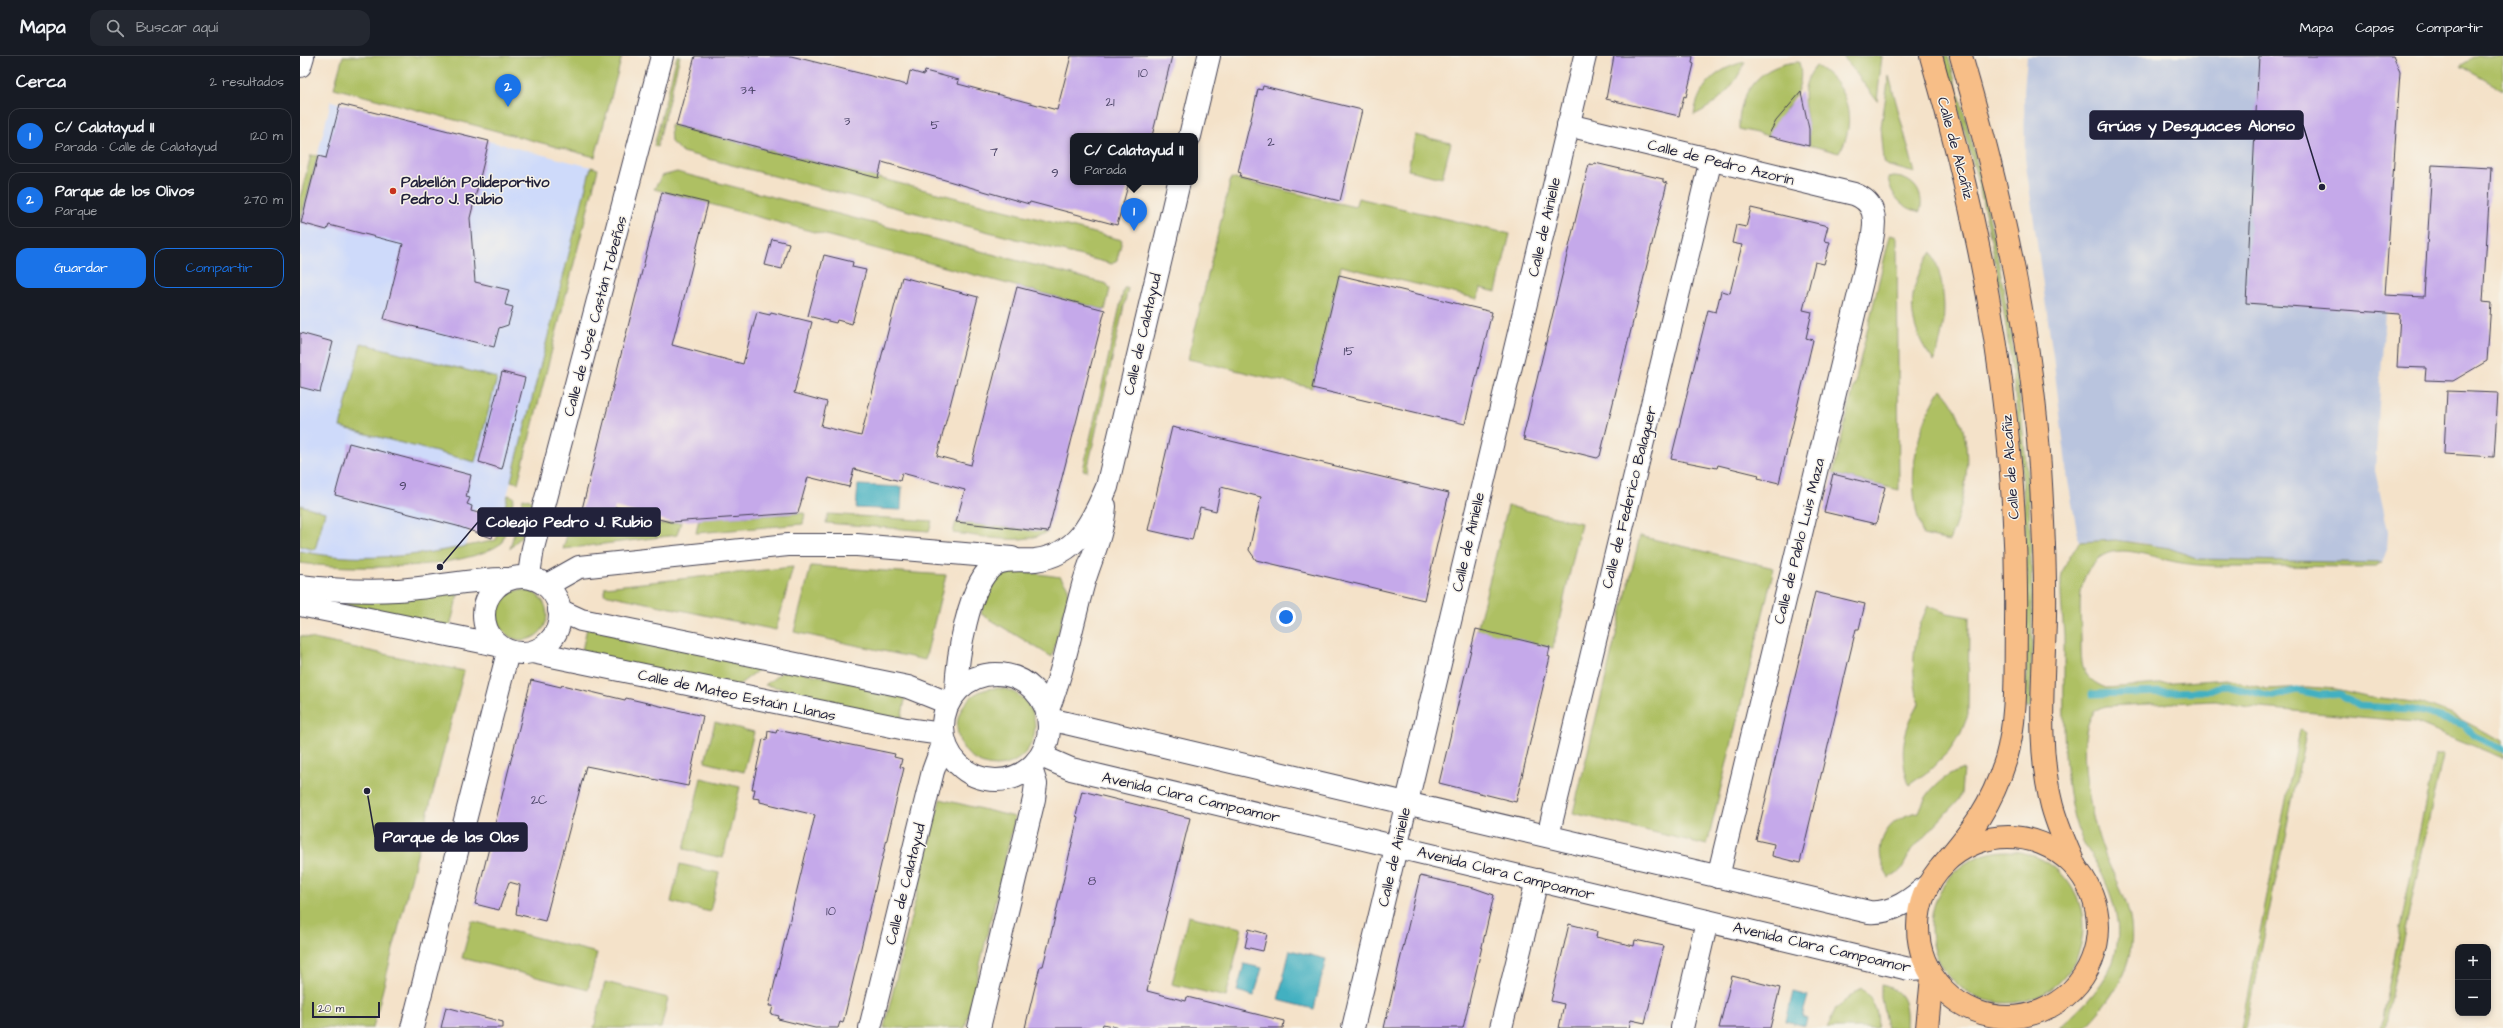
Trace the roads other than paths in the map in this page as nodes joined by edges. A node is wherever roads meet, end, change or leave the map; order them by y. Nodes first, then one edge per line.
1 (303, 56) edge
2 (662, 56) edge
3 (1209, 56) edge
4 (1585, 56) edge
5 (1931, 56) edge
6 (1961, 56) edge
7 (300, 66) edge
8 (1568, 125) junction
9 (1191, 133) edge
10 (1711, 159) junction
11 (1178, 185) edge
12 (1871, 205) joint
13 (1106, 487) junction
14 (949, 553) junction
15 (1034, 560) junction
16 (506, 579) junction
17 (538, 580) junction
18 (300, 586) edge
19 (975, 591) junction
20 (300, 606) edge
21 (559, 610) junction
22 (503, 648) junction
23 (532, 652) junction
24 (952, 697) junction
25 (1048, 716) junction
26 (943, 738) junction
27 (1036, 762) junction
28 (1406, 802) junction
29 (1548, 836) junction
30 (1396, 847) junction
31 (1941, 867) junction
32 (2076, 868) junction
33 (1718, 876) junction
34 (1536, 880) junction
35 (1929, 884) junction
36 (1708, 921) junction
37 (1933, 977) junction
38 (2058, 1002) junction
39 (412, 1028) edge
40 (870, 1028) edge
41 (979, 1028) edge
42 (1353, 1028) edge
43 (1501, 1028) edge
44 (1682, 1028) edge
45 (1927, 1028) edge
46 (1940, 1028) edge
47 (2033, 1028) edge

1 - 7 street
2 - 17 street, Calle de José Castán Tobeñas
3 - 9 street
4 - 8 street, Calle de Ainielle
5 - 31 main road, Calle de Alcañiz
6 - 32 main road, Calle de Alcañiz
8 - 10 street, Calle de Pedro Azorín
8 - 28 street, Calle de Ainielle
10 - 12 street, Calle de Pedro Azorín
10 - 29 street, Calle de Federico Balaguer
11 - 13 street, Calle de Calatayud
12 - 33 street, Calle de Pablo Luis Maza
13 - 15 street, Calle de Calatayud
13 - 25 street, Calle de Calatayud
14 - 15 street
14 - 17 street
14 - 19 street
15 - 19 street, Calle de Calatayud
16 - 17 street
16 - 18 street
16 - 22 street
17 - 21 street
19 - 24 street, Calle de Calatayud
20 - 22 street
21 - 23 street
21 - 24 street
22 - 23 street
22 - 39 street
23 - 26 street, Calle de Mateo Estaún Llanas
24 - 25 street
24 - 26 street
25 - 27 street
25 - 28 street
26 - 27 street
26 - 40 street, Calle de Calatayud
27 - 30 street, Avenida Clara Campoamor
27 - 41 street
28 - 29 street
28 - 30 street, Calle de Ainielle
29 - 33 street
30 - 34 street, Avenida Clara Campoamor
30 - 42 street, Calle de Ainielle
31 - 32 main road
31 - 35 main road
32 - 38 main road
33 - 35 street
34 - 36 street, Avenida Clara Campoamor
34 - 43 street
35 - 37 main road
36 - 37 street, Avenida Clara Campoamor
36 - 44 street
37 - 38 main road
37 - 45 main road
37 - 46 main road
38 - 47 main road

